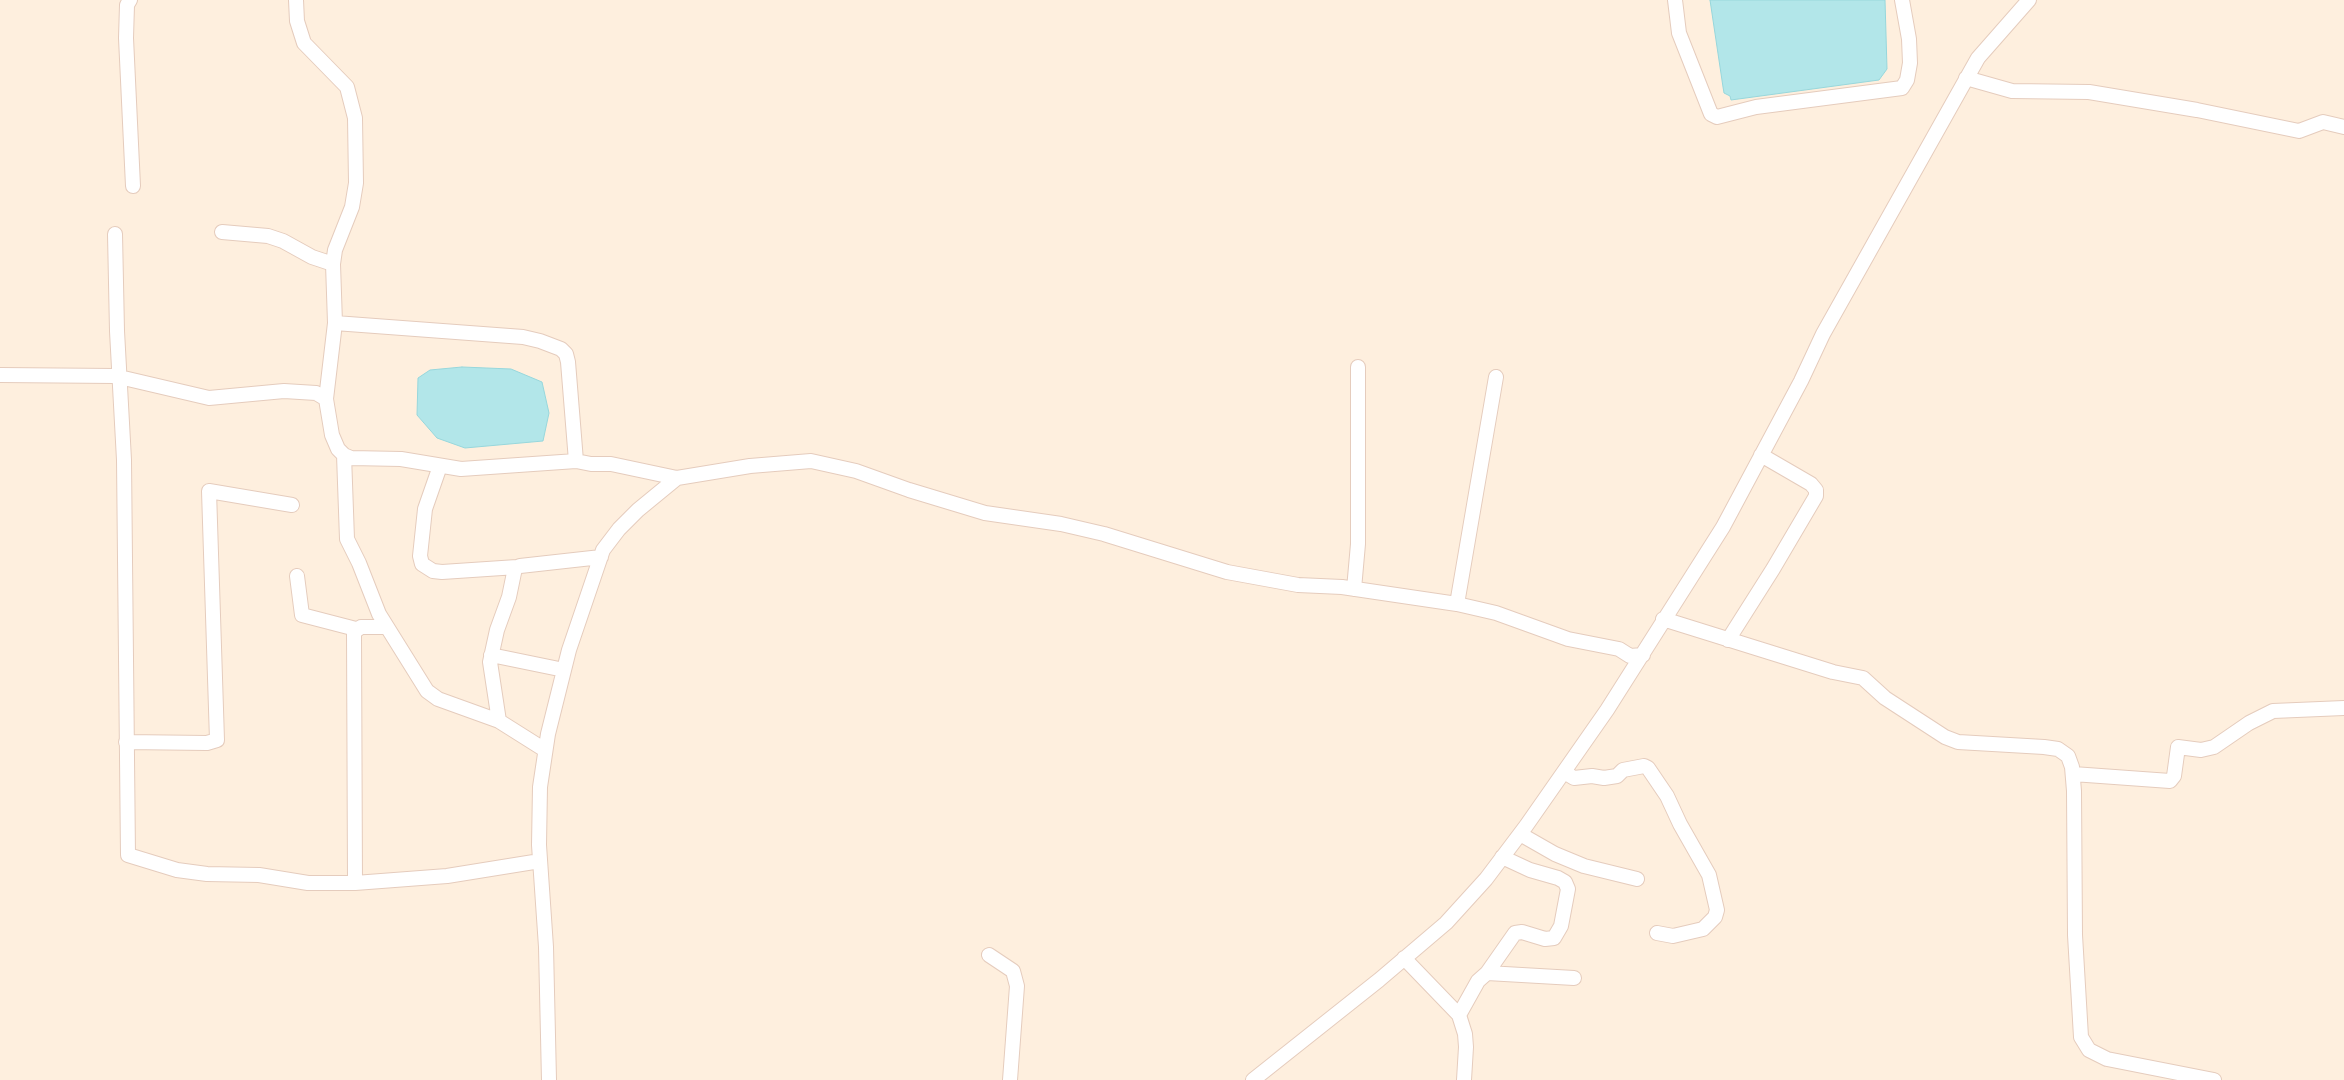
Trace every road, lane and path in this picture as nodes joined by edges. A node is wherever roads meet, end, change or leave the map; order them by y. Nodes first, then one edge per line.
1 (130, 0) edge
2 (296, 0) edge
3 (1675, 0) edge
4 (1902, 0) edge
5 (2029, 0) edge
6 (1966, 78) junction
7 (2344, 128) edge
8 (133, 186) dead end
9 (222, 232) dead end
10 (115, 234) dead end
11 (334, 264) junction
12 (335, 323) junction
13 (1358, 367) dead end
14 (0, 374) edge
15 (121, 377) junction
16 (1496, 377) dead end
17 (326, 399) junction
18 (344, 455) junction
19 (1761, 455) junction
20 (576, 461) junction
21 (440, 466) junction
22 (677, 478) junction
23 (292, 504) dead end
24 (601, 557) junction
25 (517, 567) junction
26 (298, 576) dead end
27 (1354, 589) junction
28 (1457, 604) junction
29 (1663, 619) junction
30 (386, 627) junction
31 (356, 629) junction
32 (1728, 640) junction
33 (1643, 655) junction
34 (491, 656) junction
35 (564, 670) junction
36 (2344, 708) edge
37 (499, 721) junction
38 (126, 742) junction
39 (545, 750) junction
40 (1564, 772) junction
41 (2072, 774) junction
42 (1520, 834) junction
43 (1502, 858) junction
44 (540, 860) junction
45 (1637, 879) dead end
46 (355, 883) junction
47 (1657, 933) dead end
48 (989, 955) dead end
49 (1404, 958) junction
50 (1486, 973) junction
51 (1574, 978) dead end
52 (1459, 1015) junction
53 (549, 1080) edge
54 (1010, 1080) edge
55 (1253, 1080) edge
56 (1464, 1080) edge
57 (2214, 1080) edge

1 - 8 street
2 - 11 street
3 - 4 street
5 - 6 street
6 - 7 street
6 - 19 street
9 - 11 street
10 - 15 street
11 - 12 street
12 - 17 street
12 - 20 street
13 - 27 street
14 - 15 street
15 - 17 street
15 - 38 street
16 - 28 street
17 - 18 street
18 - 21 street
18 - 30 street
19 - 29 street
19 - 32 street
20 - 21 street
20 - 22 street
21 - 25 street
22 - 24 street
22 - 27 street
23 - 38 street
24 - 25 street
24 - 35 street
25 - 34 street
26 - 31 street
27 - 28 street
28 - 33 street
29 - 32 street
29 - 33 street
30 - 31 street
30 - 37 street
31 - 46 street
32 - 41 street
33 - 40 street
34 - 35 street
34 - 37 street
35 - 39 street
36 - 41 street
37 - 39 street
38 - 46 street
39 - 44 street
40 - 42 street
40 - 47 street
41 - 57 street
42 - 43 street
42 - 45 street
43 - 49 street
43 - 50 street
44 - 46 street
44 - 53 street
48 - 54 street
49 - 52 street
49 - 55 street
50 - 51 street
50 - 52 street
52 - 56 street

